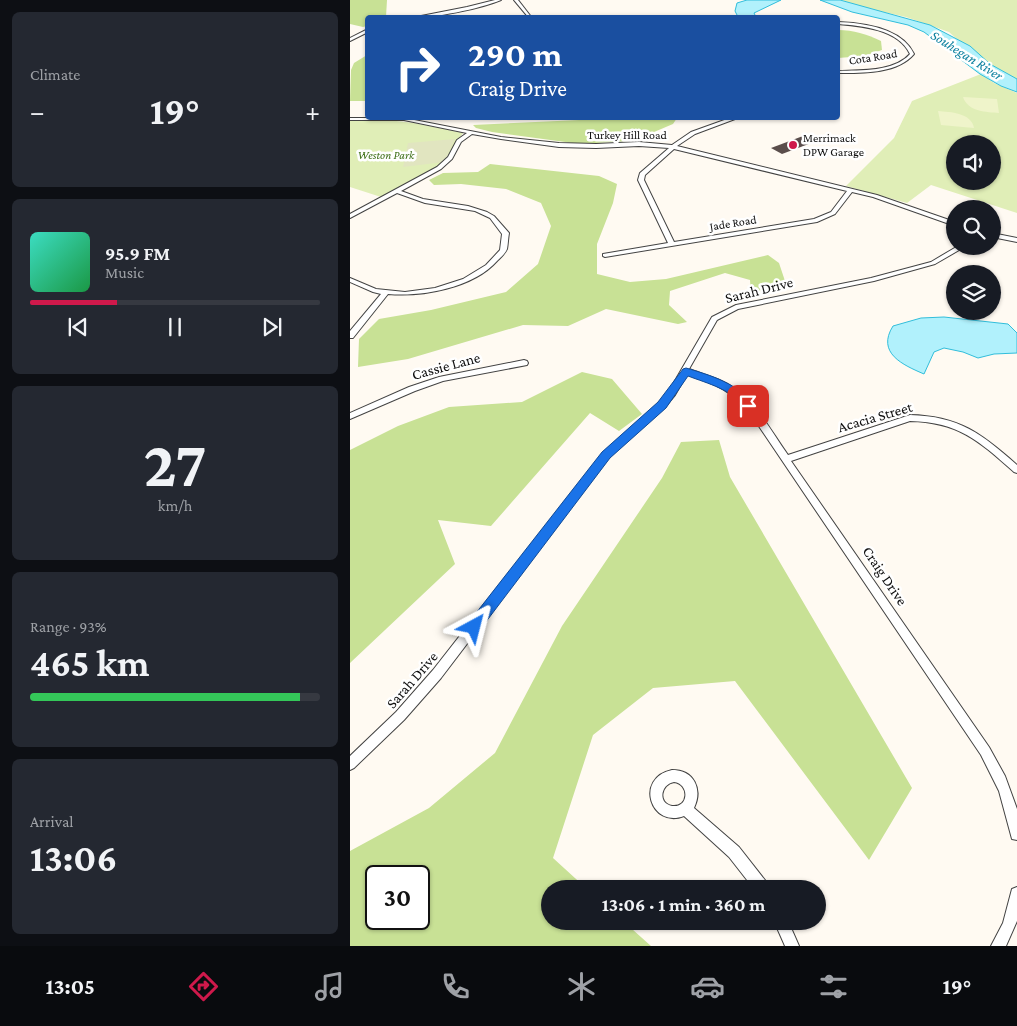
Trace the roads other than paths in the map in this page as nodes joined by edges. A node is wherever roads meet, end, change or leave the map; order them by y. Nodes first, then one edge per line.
1 (500, 0) edge
2 (516, 0) edge
3 (467, 8) junction
4 (470, 13) dead end
5 (428, 15) edge
6 (528, 15) edge
7 (840, 23) edge
8 (365, 32) edge
9 (350, 40) edge
10 (840, 72) edge
11 (350, 119) edge
12 (365, 119) edge
13 (414, 120) edge
14 (728, 120) edge
15 (471, 132) junction
16 (673, 147) junction
17 (851, 190) junction
18 (396, 191) junction
19 (350, 216) edge
20 (946, 221) edge
21 (1001, 237) edge
22 (1017, 240) edge
23 (672, 244) junction
24 (605, 255) dead end
25 (947, 255) edge
26 (350, 280) edge
27 (385, 293) junction
28 (350, 336) edge
29 (524, 363) dead end
30 (686, 371) junction
31 (350, 416) edge
32 (786, 459) junction
33 (1017, 470) edge
34 (350, 764) edge
35 (686, 808) dead end
36 (1017, 834) edge
37 (756, 880) edge
38 (1017, 894) edge
39 (785, 930) edge
40 (792, 946) edge
41 (998, 946) edge

1 - 3 street
2 - 6 street
3 - 4 street
3 - 5 street
7 - 10 street, Cota Road
8 - 9 street
11 - 12 street, Turkey Hill Road
13 - 15 street, Turkey Hill Road
14 - 16 street
15 - 16 street, Turkey Hill Road
15 - 18 street
16 - 17 street, Turkey Hill Road
16 - 23 street
17 - 20 street, Turkey Hill Road
17 - 23 street, Jade Road
18 - 19 street
18 - 27 street
21 - 22 street
23 - 24 street, Jade Road
25 - 30 street, Sarah Drive
26 - 27 street
27 - 28 street
29 - 31 street, Cassie Lane
30 - 32 street, Craig Drive
30 - 34 street, Sarah Drive
32 - 33 street, Acacia Street
32 - 36 street, Craig Drive
35 - 37 street
38 - 41 street
39 - 40 street

